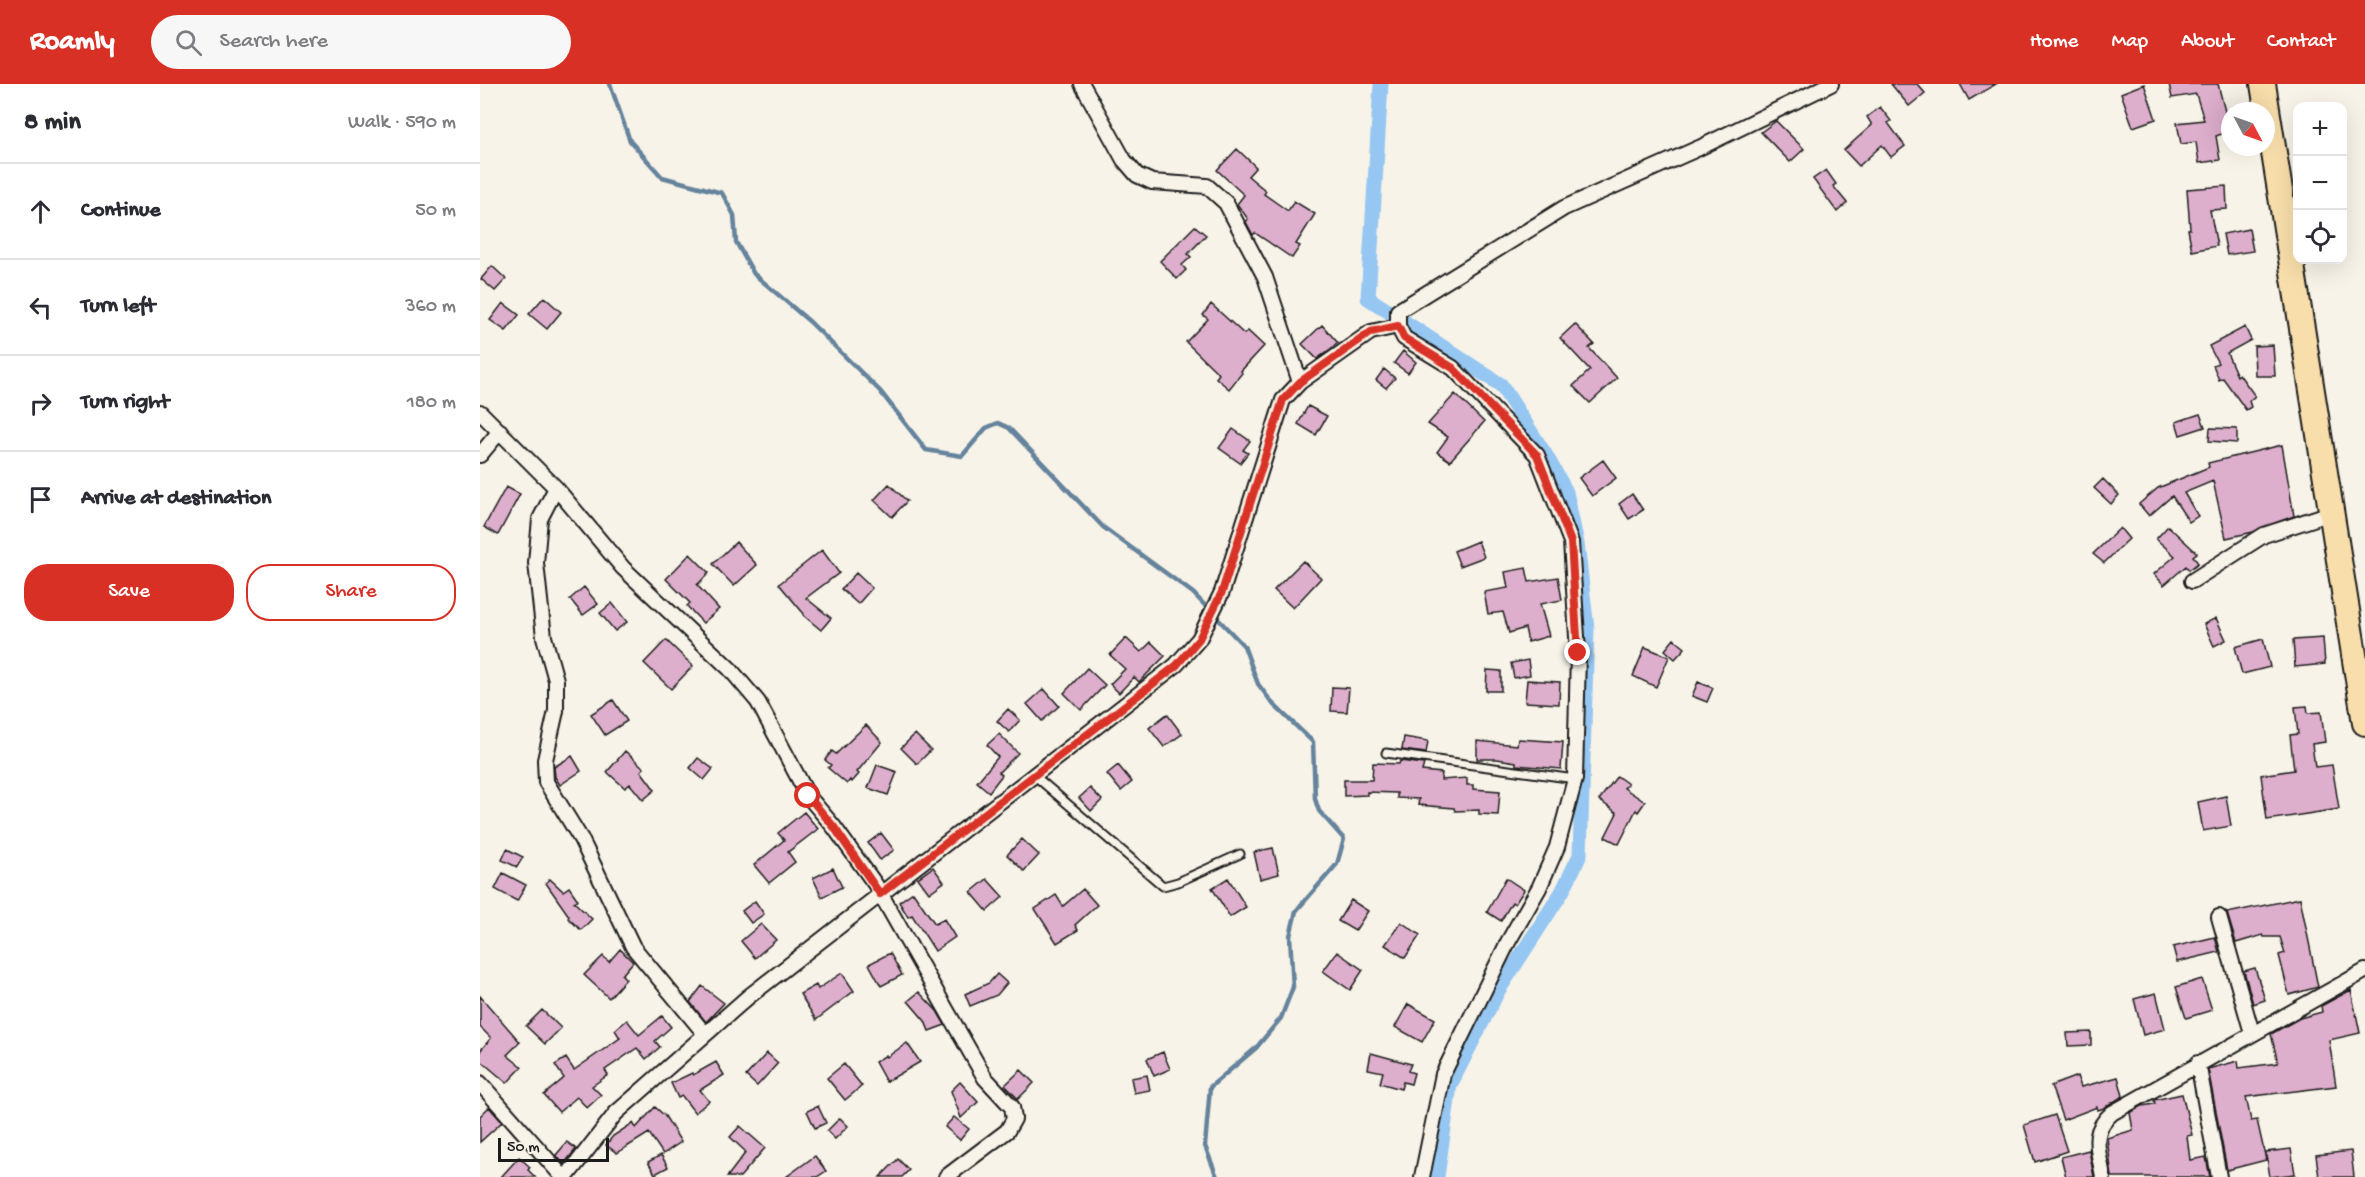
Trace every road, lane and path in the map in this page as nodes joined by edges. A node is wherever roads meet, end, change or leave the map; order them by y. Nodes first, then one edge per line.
1 (1082, 84) edge
2 (1831, 84) edge
3 (2263, 84) edge
4 (1398, 326) junction
5 (1300, 382) junction
6 (480, 412) edge
7 (500, 431) junction
8 (480, 455) edge
9 (555, 488) junction
10 (2331, 513) junction
11 (2192, 581) dead end
12 (2365, 723) edge
13 (1386, 753) dead end
14 (1034, 775) junction
15 (1575, 779) junction
16 (1240, 854) dead end
17 (880, 894) junction
18 (2219, 917) dead end
19 (2365, 972) edge
20 (2252, 1033) junction
21 (705, 1034) junction
22 (2198, 1064) junction
23 (480, 1083) edge
24 (565, 1177) edge
25 (946, 1177) edge
26 (1422, 1177) edge
27 (2103, 1177) edge
28 (2219, 1177) edge

1 - 5 street
2 - 4 street
3 - 10 highway
4 - 5 street
4 - 15 street
5 - 14 street
6 - 7 street
7 - 8 street
7 - 9 street
9 - 17 street
9 - 21 street
10 - 11 street
10 - 12 highway
13 - 15 lane
14 - 16 lane
14 - 17 street
15 - 26 street
17 - 21 street
17 - 25 street
18 - 20 street
19 - 20 street
20 - 22 street
21 - 24 street
22 - 27 street
22 - 28 street
23 - 24 street

